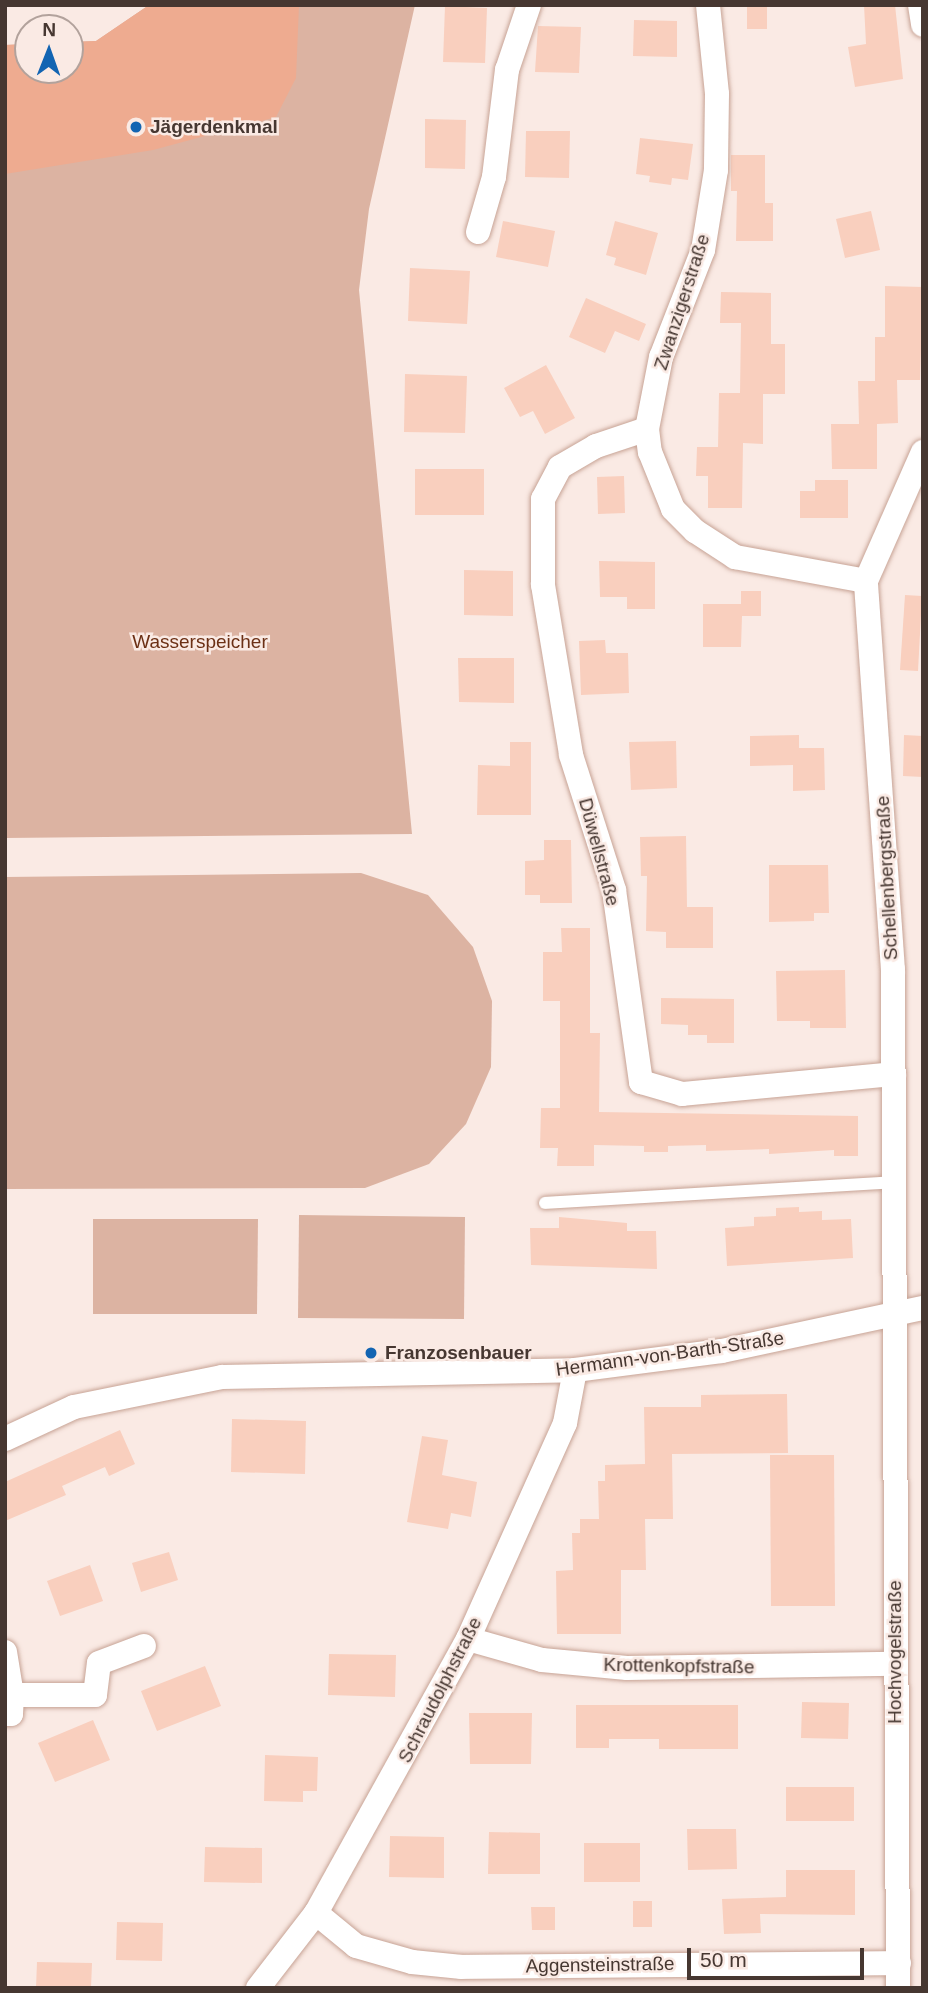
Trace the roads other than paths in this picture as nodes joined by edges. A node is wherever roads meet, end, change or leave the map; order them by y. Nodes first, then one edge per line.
1 (529, 5) edge
2 (708, 5) edge
3 (920, 5) edge
4 (923, 25) edge
5 (478, 232) dead end
6 (647, 429) junction
7 (923, 452) edge
8 (866, 581) junction
9 (894, 1074) junction
10 (895, 1182) junction
11 (545, 1203) dead end
12 (923, 1308) edge
13 (895, 1316) junction
14 (575, 1370) junction
15 (5, 1439) edge
16 (468, 1639) junction
17 (144, 1646) dead end
18 (5, 1651) edge
19 (894, 1664) junction
20 (8, 1705) edge
21 (316, 1913) junction
22 (899, 1963) junction
23 (258, 1988) edge
24 (898, 1988) edge

1 - 5 street
2 - 6 street, Zwanzigerstraße
3 - 4 street
6 - 8 street, Zwanzigerstraße
6 - 9 street, Düwellstraße
7 - 8 street, Schellenbergstraße
8 - 9 street, Schellenbergstraße
9 - 10 street, Schellenbergstraße
10 - 11 lane
10 - 13 street, Schellenbergstraße
12 - 13 street, Hermann-von-Barth-Straße
13 - 14 street, Hermann-von-Barth-Straße
13 - 19 street, Hochvogelstraße
14 - 15 street, Hermann-von-Barth-Straße
14 - 16 street, Schraudolphstraße
16 - 19 street, Krottenkopfstraße
16 - 21 street, Schraudolphstraße
17 - 20 street
18 - 20 street
19 - 22 street, Hochvogelstraße
21 - 22 street, Aggensteinstraße
21 - 23 street, Schraudolphstraße
22 - 24 street, Hochvogelstraße

